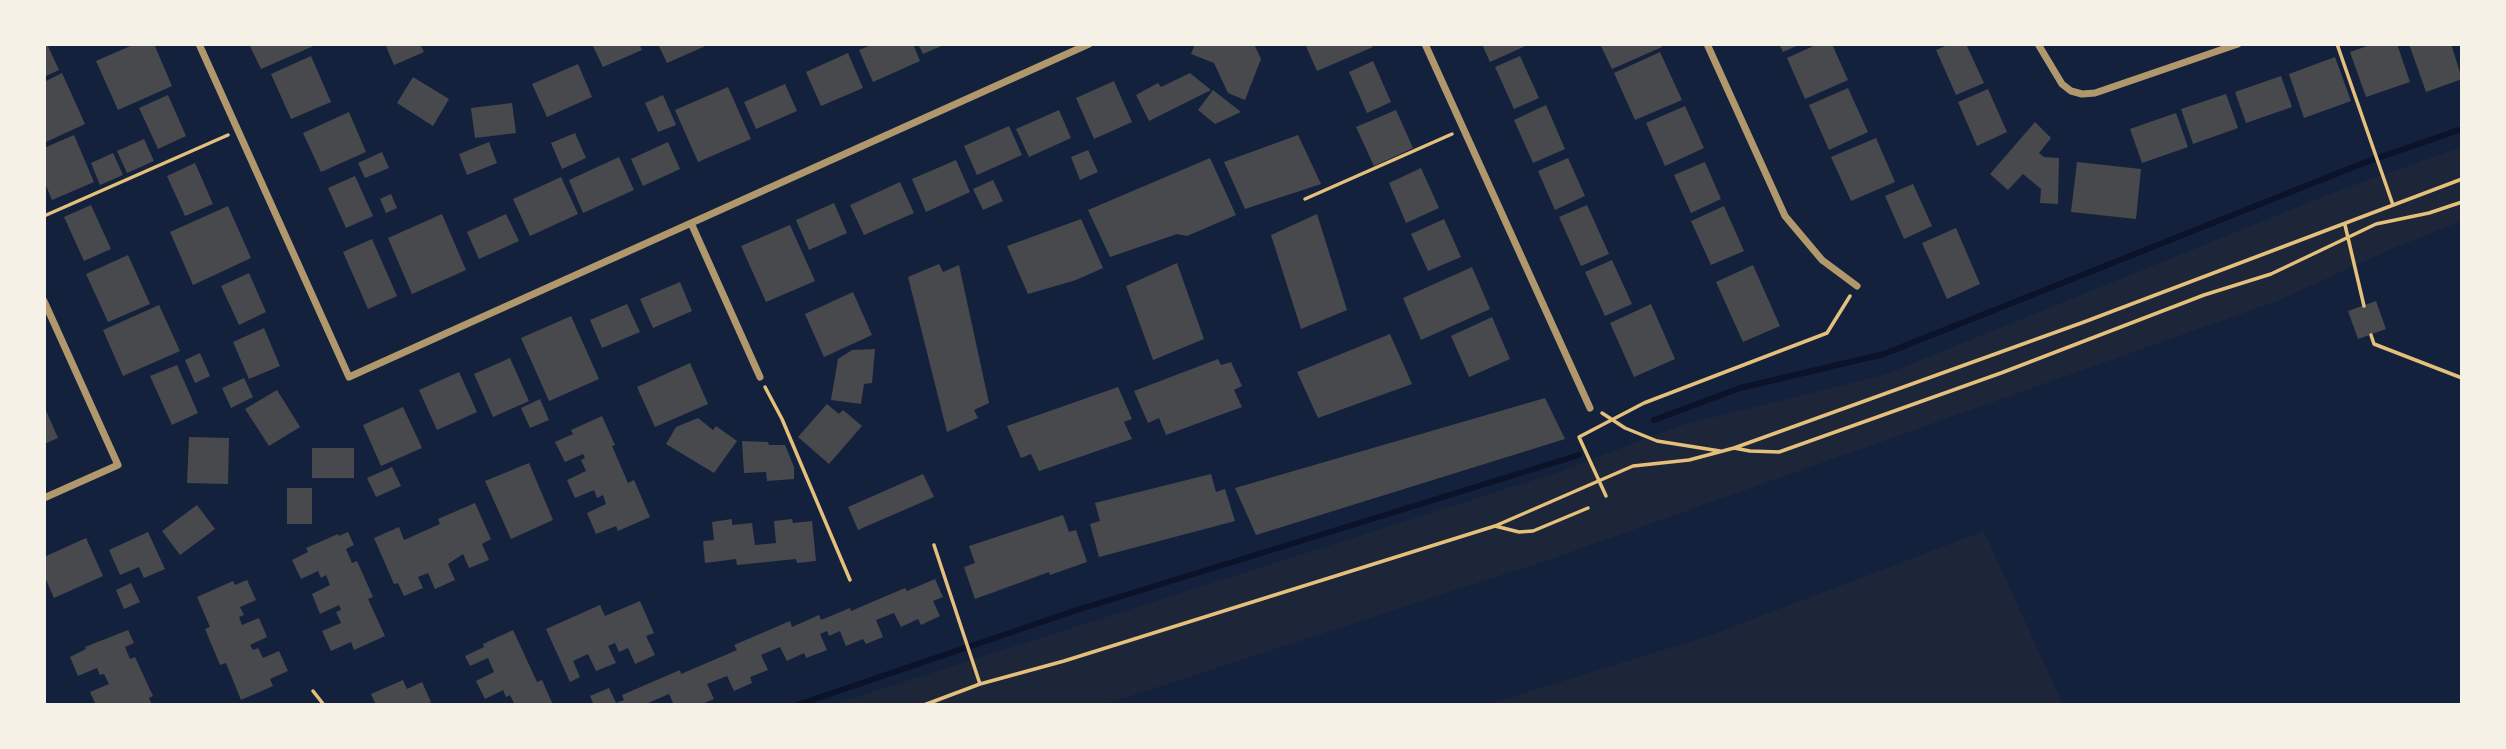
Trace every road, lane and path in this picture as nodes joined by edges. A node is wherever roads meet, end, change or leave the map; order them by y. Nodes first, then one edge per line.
1 (200, 44) edge
2 (1089, 44) edge
3 (1425, 44) edge
4 (1707, 44) edge
5 (2038, 44) edge
6 (2238, 44) edge
7 (2337, 44) edge
8 (1464, 129) junction
9 (238, 130) junction
10 (2462, 180) edge
11 (1305, 200) dead end
12 (2462, 202) edge
13 (2393, 205) junction
14 (44, 216) edge
15 (691, 223) junction
16 (2345, 225) junction
17 (2348, 239) junction
18 (1857, 286) joint
19 (44, 301) edge
20 (2364, 306) dead end
21 (2371, 335) dead end
22 (760, 377) joint
23 (2462, 378) edge
24 (1590, 408) dead end
25 (1615, 420) junction
26 (1734, 447) junction
27 (1722, 451) junction
28 (1599, 480) junction
29 (1606, 496) dead end
30 (44, 498) edge
31 (1588, 508) dead end
32 (1495, 526) junction
33 (934, 545) dead end
34 (850, 580) dead end
35 (981, 684) junction
36 (313, 691) dead end
37 (324, 705) edge
38 (924, 705) edge

1 - 9 street
2 - 15 street
3 - 8 street
4 - 18 street
5 - 6 street
7 - 13 path
8 - 11 path
8 - 24 street
9 - 14 path
9 - 15 street
10 - 13 path
12 - 17 path
13 - 16 path
15 - 22 street
16 - 17 path
16 - 26 path
17 - 20 path
17 - 26 path
18 - 25 path
19 - 30 street
21 - 23 path
22 - 34 path
25 - 27 path
25 - 28 path
26 - 27 path
27 - 28 path
28 - 29 path
28 - 32 path
31 - 32 path
32 - 35 path
33 - 35 path
35 - 38 path
36 - 37 path

